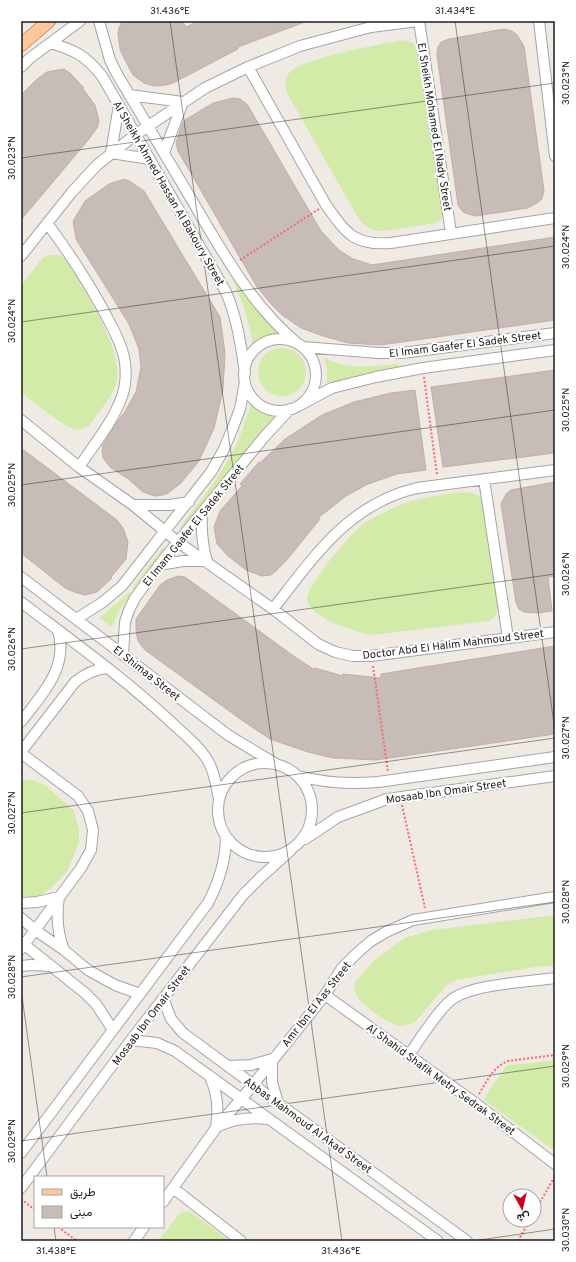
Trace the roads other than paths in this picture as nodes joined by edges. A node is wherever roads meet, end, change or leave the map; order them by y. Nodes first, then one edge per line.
1 (49, 21) edge
2 (80, 21) edge
3 (100, 21) edge
4 (418, 21) edge
5 (539, 21) edge
6 (50, 43) junction
7 (21, 44) edge
8 (21, 67) edge
9 (248, 67) junction
10 (129, 94) junction
11 (183, 102) junction
12 (119, 106) junction
13 (149, 126) junction
14 (135, 135) junction
15 (111, 153) junction
16 (164, 153) junction
17 (555, 156) edge
18 (150, 159) junction
19 (555, 218) edge
20 (47, 223) junction
21 (451, 233) junction
22 (21, 256) edge
23 (555, 333) edge
24 (300, 345) junction
25 (555, 350) edge
26 (245, 378) junction
27 (300, 405) junction
28 (290, 409) junction
29 (21, 420) edge
30 (79, 467) junction
31 (555, 470) edge
32 (484, 479) junction
33 (189, 502) junction
34 (133, 506) junction
35 (202, 513) junction
36 (164, 531) junction
37 (178, 542) junction
38 (207, 561) junction
39 (159, 565) junction
40 (21, 577) edge
41 (21, 602) edge
42 (273, 609) junction
43 (76, 619) junction
44 (58, 630) junction
45 (555, 632) edge
46 (508, 638) junction
47 (123, 654) junction
48 (107, 668) junction
49 (21, 722) edge
50 (21, 752) edge
51 (555, 757) edge
52 (276, 764) junction
53 (298, 776) junction
54 (555, 776) edge
55 (219, 800) junction
56 (226, 836) junction
57 (300, 843) junction
58 (291, 850) junction
59 (59, 897) junction
60 (555, 897) edge
61 (21, 903) edge
62 (21, 918) edge
63 (35, 930) junction
64 (22, 945) edge
65 (64, 950) junction
66 (21, 966) edge
67 (50, 966) junction
68 (555, 978) edge
69 (140, 994) junction
70 (325, 995) junction
71 (164, 998) junction
72 (113, 1030) junction
73 (131, 1040) junction
74 (409, 1055) junction
75 (272, 1059) junction
76 (229, 1066) junction
77 (209, 1075) junction
78 (253, 1085) junction
79 (241, 1099) junction
80 (278, 1104) junction
81 (269, 1119) junction
82 (216, 1128) junction
83 (21, 1152) edge
84 (555, 1164) edge
85 (21, 1188) edge
86 (173, 1188) junction
87 (164, 1201) edge
88 (143, 1228) edge
89 (134, 1241) edge
90 (241, 1241) edge
91 (438, 1241) edge
92 (467, 1241) edge

1 - 7 main road
2 - 6 street
3 - 10 street, Al Sheikh Ahmed Hassan Al Bakoury Street
4 - 9 street
4 - 21 street, El Sheikh Mohamed El Nady Street
5 - 17 street
6 - 8 street
6 - 12 street, Al Sheikh Ahmed Hassan Al Bakoury Street
9 - 11 street
9 - 21 street
10 - 11 street
10 - 13 street, Al Sheikh Ahmed Hassan Al Bakoury Street
11 - 13 street
11 - 16 street
12 - 14 street, Al Sheikh Ahmed Hassan Al Bakoury Street
12 - 15 street
13 - 14 street
13 - 16 street, Al Sheikh Ahmed Hassan Al Bakoury Street
14 - 15 street
14 - 18 street, Al Sheikh Ahmed Hassan Al Bakoury Street
15 - 18 street
15 - 20 street
16 - 24 street, Al Sheikh Ahmed Hassan Al Bakoury Street
18 - 26 street, Al Sheikh Ahmed Hassan Al Bakoury Street
19 - 21 street
20 - 22 street
20 - 30 street
23 - 24 street, El Imam Gaafer El Sadek Street
24 - 26 street
24 - 27 street
25 - 27 street, El Imam Gaafer El Sadek Street
26 - 28 street
26 - 33 street, El Imam Gaafer El Sadek Street
27 - 28 street
28 - 35 street, El Imam Gaafer El Sadek Street
29 - 30 street, Doctor Abd El Halim Mahmoud Street
30 - 34 street, Doctor Abd El Halim Mahmoud Street
31 - 32 street
32 - 42 street
32 - 46 street
33 - 34 street
33 - 36 street, El Imam Gaafer El Sadek Street
34 - 36 street, Doctor Abd El Halim Mahmoud Street
35 - 37 street, El Imam Gaafer El Sadek Street
35 - 38 street
36 - 37 street, Doctor Abd El Halim Mahmoud Street
36 - 43 street, El Imam Gaafer El Sadek Street
37 - 38 street, Doctor Abd El Halim Mahmoud Street
37 - 39 street, El Imam Gaafer El Sadek Street
38 - 39 street
38 - 42 street, Doctor Abd El Halim Mahmoud Street
39 - 47 street, El Imam Gaafer El Sadek Street
40 - 43 street, El Shimaa Street
41 - 44 street, El Shimaa Street
42 - 46 street, Doctor Abd El Halim Mahmoud Street
43 - 47 street, El Shimaa Street
44 - 48 street, El Shimaa Street
44 - 49 street
45 - 46 street, Doctor Abd El Halim Mahmoud Street
47 - 52 street, El Shimaa Street
48 - 50 street
48 - 55 street, El Shimaa Street
50 - 59 street
51 - 53 street, Mosaab Ibn Omair Street
52 - 53 street
52 - 55 street
53 - 57 street
54 - 57 street, Mosaab Ibn Omair Street
55 - 56 street
56 - 58 street
56 - 69 street, Mosaab Ibn Omair Street
57 - 58 street
58 - 71 street, Mosaab Ibn Omair Street
59 - 61 street
59 - 63 street
59 - 65 street
60 - 70 street, Amr Ibn El Aas Street
62 - 63 street
63 - 64 street
63 - 65 street
64 - 67 street
65 - 69 street
66 - 67 street
67 - 72 street
68 - 74 street
69 - 72 street, Mosaab Ibn Omair Street
70 - 74 street, Al Shahid Shafik Metry Sedrak Street
70 - 75 street, Amr Ibn El Aas Street
71 - 73 street, Mosaab Ibn Omair Street
71 - 76 street, Abbas Mahmoud Al Akad Street
72 - 83 street, Mosaab Ibn Omair Street
73 - 77 street, Abbas Mahmoud Al Akad Street
73 - 85 street, Mosaab Ibn Omair Street
74 - 84 street, Al Shahid Shafik Metry Sedrak Street
75 - 76 street
75 - 78 street, Amr Ibn El Aas Street
75 - 80 street
76 - 78 street, Abbas Mahmoud Al Akad Street
77 - 79 street, Abbas Mahmoud Al Akad Street
77 - 82 street
78 - 79 street, Amr Ibn El Aas Street
78 - 80 street, Abbas Mahmoud Al Akad Street
79 - 81 street, Abbas Mahmoud Al Akad Street
79 - 82 street, Amr Ibn El Aas Street
80 - 92 street, Abbas Mahmoud Al Akad Street
81 - 82 street
81 - 91 street, Abbas Mahmoud Al Akad Street
82 - 86 street, Amr Ibn El Aas Street
86 - 87 street, Amr Ibn El Aas Street
86 - 90 street
88 - 89 street

